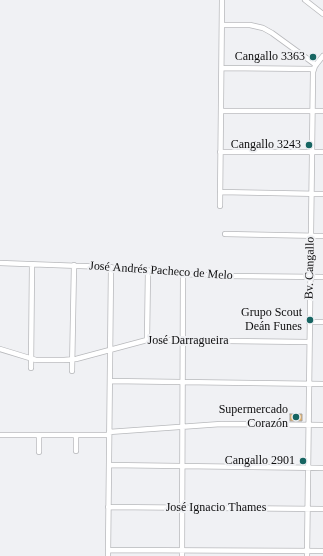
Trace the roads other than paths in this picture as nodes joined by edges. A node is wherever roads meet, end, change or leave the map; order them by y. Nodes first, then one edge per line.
1 (222, 0) edge
2 (305, 0) edge
3 (323, 14) edge
4 (222, 26) junction
5 (323, 56) edge
6 (315, 67) junction
7 (222, 68) junction
8 (221, 111) junction
9 (312, 111) junction
10 (323, 111) edge
11 (220, 152) junction
12 (312, 152) junction
13 (323, 152) edge
14 (220, 192) junction
15 (312, 194) junction
16 (323, 194) edge
17 (220, 206) dead end
18 (225, 234) dead end
19 (311, 236) junction
20 (323, 236) edge
21 (0, 263) edge
22 (32, 264) junction
23 (74, 265) junction
24 (111, 267) junction
25 (148, 270) junction
26 (183, 274) junction
27 (310, 277) junction
28 (323, 277) edge
29 (310, 322) junction
30 (323, 322) edge
31 (147, 340) junction
32 (183, 341) junction
33 (309, 342) junction
34 (0, 349) edge
35 (110, 350) junction
36 (31, 359) junction
37 (73, 359) junction
38 (31, 368) dead end
39 (72, 371) dead end
40 (110, 381) junction
41 (183, 382) junction
42 (309, 384) junction
43 (323, 384) edge
44 (308, 424) junction
45 (323, 425) edge
46 (183, 427) junction
47 (109, 434) junction
48 (0, 435) edge
49 (39, 435) junction
50 (76, 435) junction
51 (76, 451) dead end
52 (39, 452) dead end
53 (109, 465) junction
54 (182, 466) junction
55 (308, 467) junction
56 (323, 468) edge
57 (108, 507) junction
58 (182, 508) junction
59 (307, 508) junction
60 (323, 508) edge
61 (108, 550) junction
62 (323, 551) edge
63 (307, 553) edge
64 (182, 554) edge
65 (108, 556) edge

1 - 4 street
2 - 3 street
4 - 6 street
4 - 7 street
5 - 6 street
6 - 7 street
6 - 9 street, Bv. Cangallo
7 - 8 street
8 - 9 street
8 - 11 street
9 - 10 street
9 - 12 street, Bv. Cangallo
11 - 12 street
11 - 14 street
12 - 13 street
12 - 15 street, Bv. Cangallo
14 - 15 street
14 - 17 street
15 - 16 street
15 - 19 street, Bv. Cangallo
18 - 19 street
19 - 20 street
19 - 27 street, Bv. Cangallo
21 - 22 street, José Andrés Pacheco de Melo
22 - 23 street, José Andrés Pacheco de Melo
22 - 36 street
23 - 24 street, José Andrés Pacheco de Melo
23 - 37 street
24 - 25 street, José Andrés Pacheco de Melo
24 - 35 street
25 - 26 street, José Andrés Pacheco de Melo
25 - 31 street
26 - 27 street, José Andrés Pacheco de Melo
26 - 32 street
27 - 28 street, José Andrés Pacheco de Melo
27 - 29 street, Bv. Cangallo
29 - 30 street
29 - 33 street, Bv. Cangallo
31 - 32 street, José Darragueira
31 - 35 street, José Darragueira
32 - 33 street, José Darragueira
32 - 41 street
33 - 42 street, Bv. Cangallo
34 - 36 street, José Darragueira
35 - 37 street, José Darragueira
35 - 40 street
36 - 37 street, José Darragueira
36 - 38 street
37 - 39 street
40 - 41 street
40 - 47 street
41 - 42 street
41 - 46 street
42 - 43 street
42 - 44 street, Bv. Cangallo
44 - 45 street
44 - 46 street
44 - 55 street, Bv. Cangallo
46 - 47 street
46 - 54 street
47 - 50 street
47 - 53 street
48 - 49 street
49 - 50 street
49 - 52 street
50 - 51 street
53 - 54 street
53 - 57 street
54 - 55 street
54 - 58 street
55 - 56 street
55 - 59 street, Bv. Cangallo
57 - 58 street, José Ignacio Thames
57 - 61 street
58 - 59 street, José Ignacio Thames
58 - 64 street
59 - 60 street, José Ignacio Thames
59 - 63 street, Bv. Cangallo
61 - 64 street
61 - 65 street
62 - 63 street
63 - 64 street

